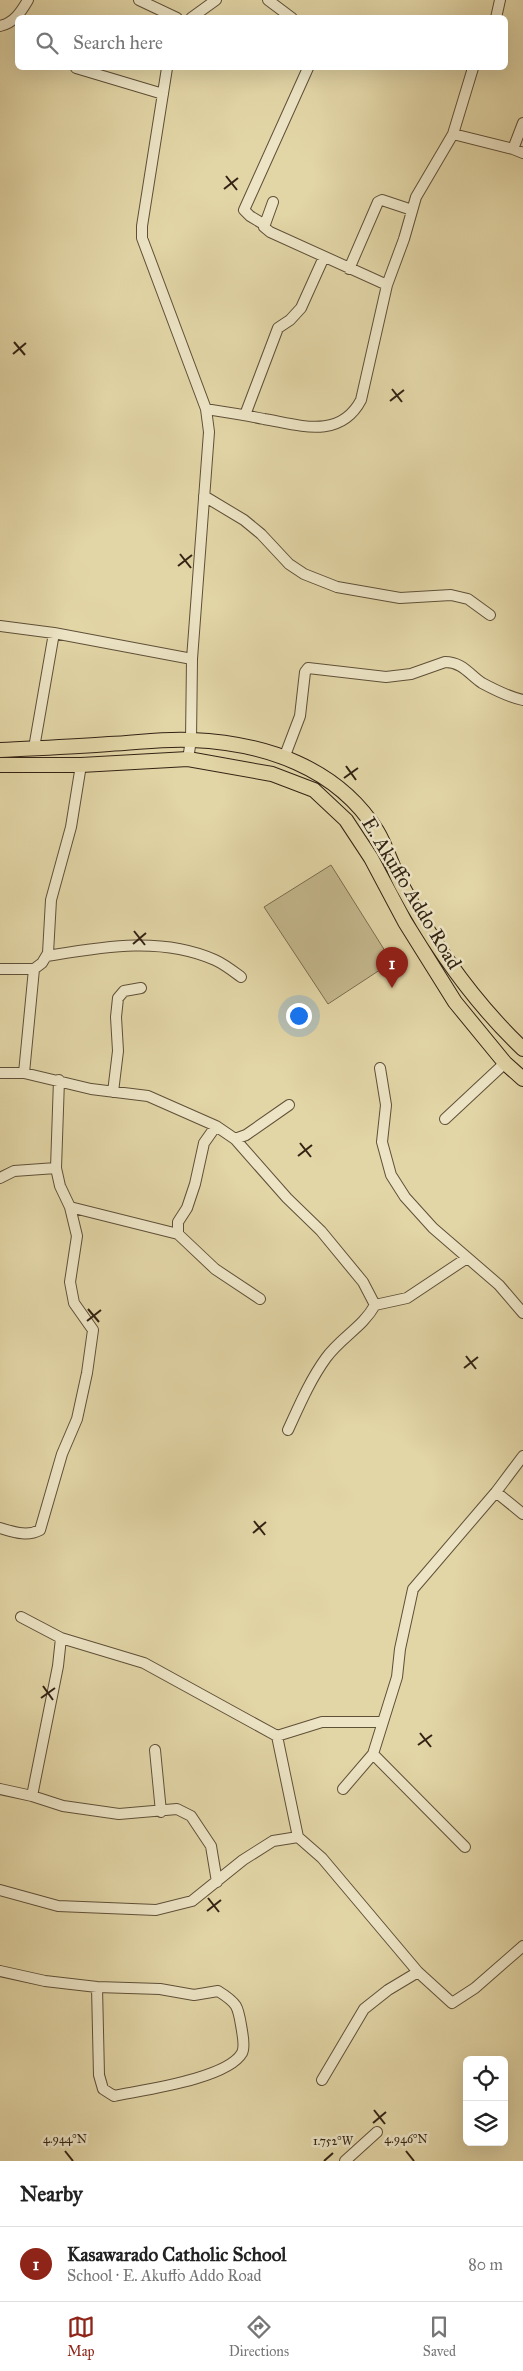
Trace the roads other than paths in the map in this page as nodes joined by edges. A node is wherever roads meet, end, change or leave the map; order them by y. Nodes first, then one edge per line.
1 (28, 0) edge
2 (139, 0) edge
3 (216, 0) edge
4 (268, 0) edge
5 (500, 0) edge
6 (21, 14) edge
7 (171, 15) edge
8 (195, 15) edge
9 (288, 15) edge
10 (497, 15) edge
11 (15, 18) edge
12 (0, 26) edge
13 (83, 70) edge
14 (167, 70) edge
15 (307, 70) edge
16 (472, 70) edge
17 (163, 94) junction
18 (523, 123) edge
19 (453, 134) junction
20 (518, 151) edge
21 (273, 202) dead end
22 (412, 210) junction
23 (265, 225) junction
24 (324, 257) junction
25 (349, 269) junction
26 (387, 285) junction
27 (206, 410) junction
28 (244, 415) junction
29 (204, 496) junction
30 (490, 615) dead end
31 (0, 626) edge
32 (54, 633) junction
33 (192, 659) junction
34 (523, 700) edge
35 (191, 740) junction
36 (34, 748) junction
37 (0, 750) edge
38 (284, 758) junction
39 (188, 759) junction
40 (0, 764) edge
41 (81, 765) junction
42 (47, 956) junction
43 (0, 969) edge
44 (34, 969) junction
45 (241, 977) dead end
46 (141, 988) dead end
47 (523, 1049) edge
48 (505, 1063) junction
49 (380, 1068) dead end
50 (0, 1072) edge
51 (24, 1073) junction
52 (523, 1079) edge
53 (59, 1080) junction
54 (113, 1092) junction
55 (289, 1105) dead end
56 (445, 1119) dead end
57 (216, 1126) junction
58 (235, 1139) junction
59 (56, 1168) junction
60 (0, 1178) edge
61 (70, 1206) junction
62 (178, 1234) junction
63 (467, 1258) junction
64 (260, 1299) dead end
65 (375, 1305) junction
66 (523, 1313) edge
67 (288, 1430) dead end
68 (523, 1456) edge
69 (496, 1492) junction
70 (523, 1514) edge
71 (0, 1528) edge
72 (21, 1617) dead end
73 (61, 1638) junction
74 (382, 1722) junction
75 (277, 1736) junction
76 (155, 1750) dead end
77 (373, 1754) junction
78 (342, 1789) dead end
79 (0, 1790) edge
80 (32, 1796) junction
81 (161, 1812) junction
82 (298, 1837) junction
83 (465, 1847) dead end
84 (217, 1882) junction
85 (0, 1890) edge
86 (523, 1946) edge
87 (0, 1971) edge
88 (418, 1972) junction
89 (97, 1987) junction
90 (322, 2080) dead end
91 (376, 2132) dead end
92 (345, 2161) edge

1 - 6 street
2 - 7 street
3 - 8 street
4 - 9 street
5 - 10 street
11 - 12 street
13 - 17 street
14 - 17 street
15 - 23 street
16 - 19 street
17 - 27 street
18 - 20 street
19 - 20 street
19 - 22 street
21 - 23 street
22 - 25 street
22 - 26 street
23 - 24 street
24 - 25 street
24 - 28 street
25 - 26 street
26 - 28 street
27 - 28 street
27 - 29 street
29 - 30 street
29 - 33 street
31 - 32 street
32 - 33 street
32 - 36 street
33 - 35 street
34 - 38 street
35 - 36 main road, E. Akuffo Addo Road
35 - 38 main road, E. Akuffo Addo Road
35 - 39 street
36 - 37 main road, E. Akuffo Addo Road
38 - 47 main road, E. Akuffo Addo Road
39 - 41 main road, E. Akuffo Addo Road
39 - 48 main road, E. Akuffo Addo Road
40 - 41 main road, E. Akuffo Addo Road
41 - 42 street
42 - 44 street
42 - 45 street
43 - 44 street
44 - 51 street
46 - 54 street
48 - 52 main road, E. Akuffo Addo Road
48 - 56 street
49 - 63 street
50 - 51 street
51 - 53 street
53 - 54 street
53 - 59 street
54 - 57 street
55 - 58 street
57 - 58 street
57 - 62 street
58 - 65 street
59 - 60 street
59 - 61 street
61 - 62 street
61 - 71 street
62 - 64 street
63 - 65 street
63 - 66 street
65 - 67 street
68 - 69 street
69 - 70 street
69 - 74 street
72 - 73 street
73 - 75 street
73 - 80 street
74 - 75 street
74 - 77 street
75 - 82 street
76 - 81 street
77 - 78 street
77 - 83 street
79 - 80 street
80 - 81 street
81 - 84 street
82 - 84 street
82 - 88 street
84 - 85 street
86 - 88 street
87 - 89 street
88 - 90 street
89 - 89 street
91 - 92 street

